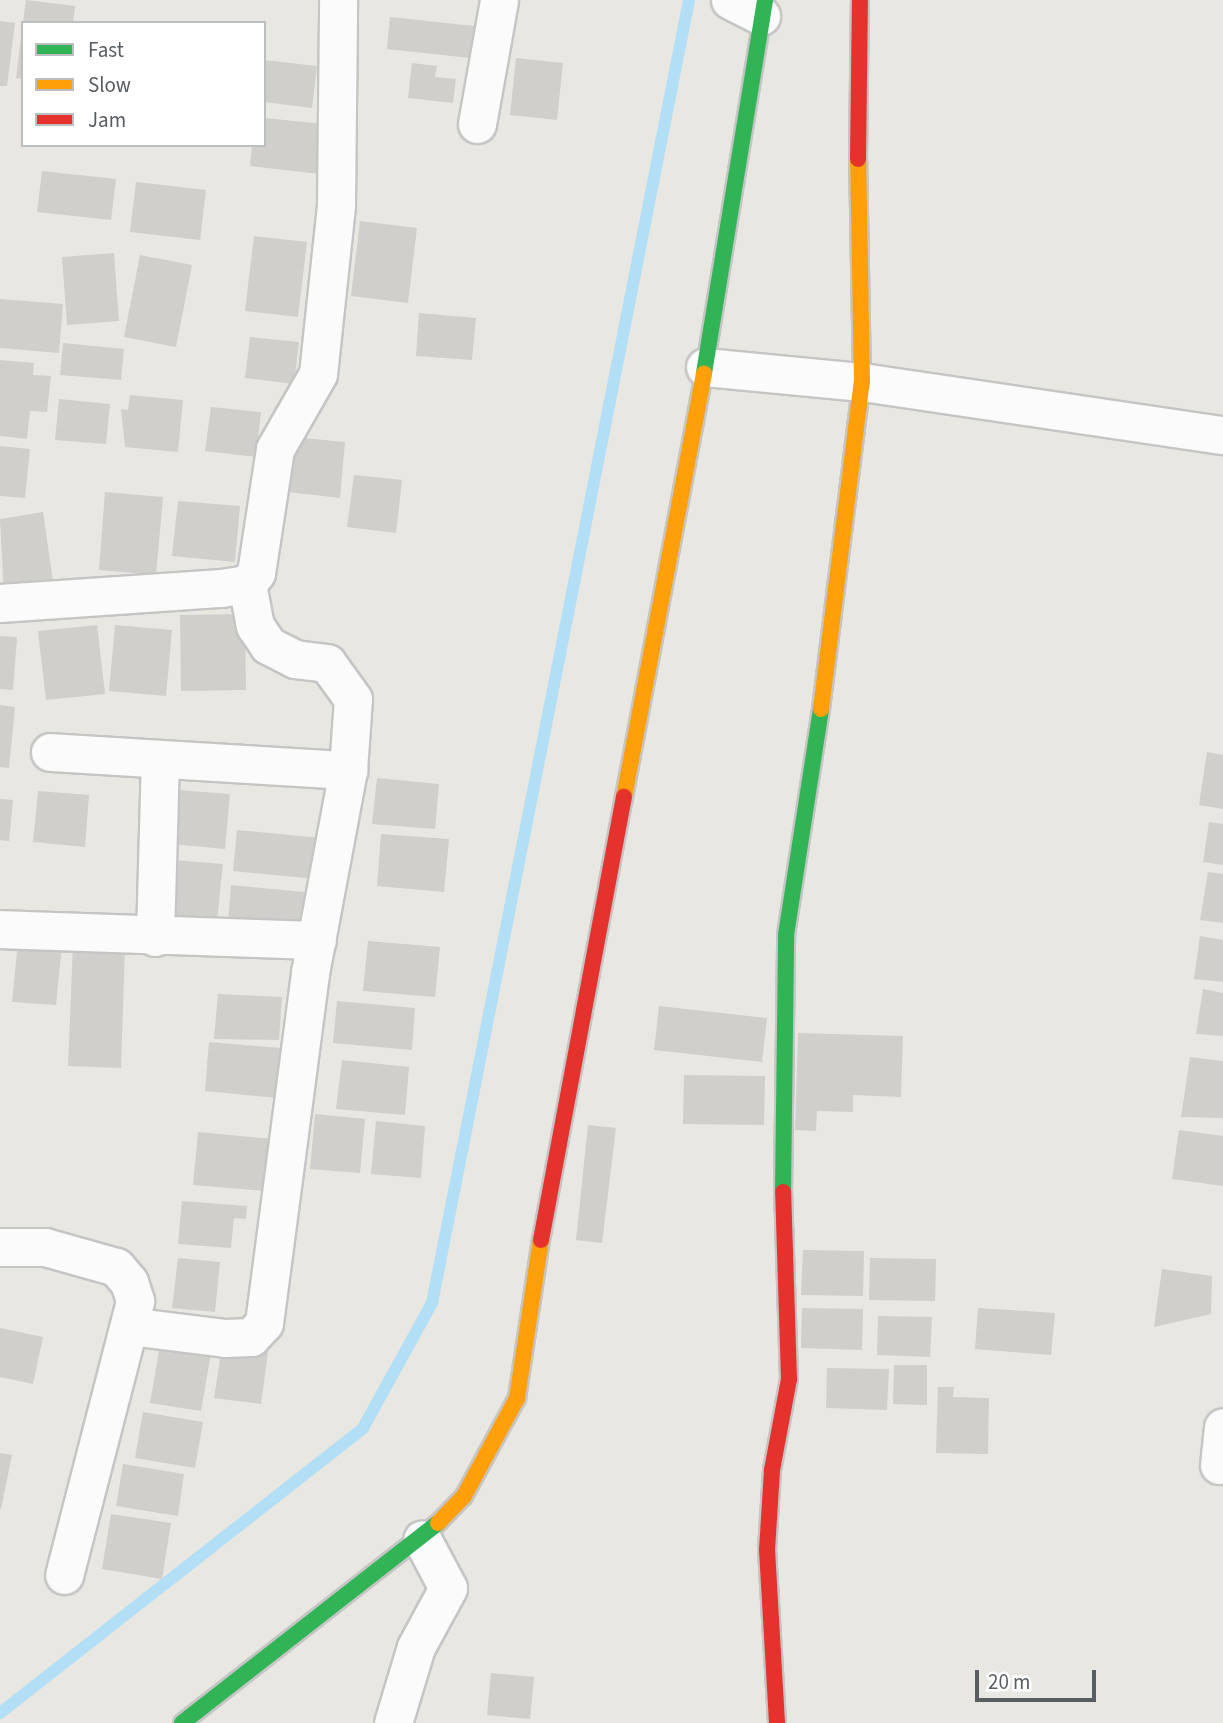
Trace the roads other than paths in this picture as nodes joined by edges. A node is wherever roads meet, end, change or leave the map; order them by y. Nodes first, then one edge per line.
1 (338, 0) edge
2 (499, 0) edge
3 (860, 0) edge
4 (752, 5) edge
5 (477, 124) dead end
6 (705, 367) junction
7 (862, 382) junction
8 (1223, 435) edge
9 (247, 584) junction
10 (0, 603) edge
11 (50, 752) dead end
12 (160, 759) junction
13 (348, 770) junction
14 (0, 929) edge
15 (155, 937) junction
16 (317, 940) junction
17 (0, 1247) edge
18 (129, 1326) junction
19 (1223, 1427) edge
20 (1219, 1465) dead end
21 (422, 1539) junction
22 (64, 1575) dead end
23 (183, 1723) edge
24 (393, 1723) edge
25 (777, 1723) edge

1 - 9 street
2 - 5 street
3 - 7 street
4 - 6 street
6 - 7 street
6 - 21 street
7 - 8 street
7 - 25 street
9 - 10 street
9 - 13 street
11 - 12 street
12 - 13 street
12 - 15 street
13 - 16 street
14 - 15 street
15 - 16 street
16 - 18 street
17 - 18 street
18 - 22 street
19 - 20 street
21 - 23 street
21 - 24 street

